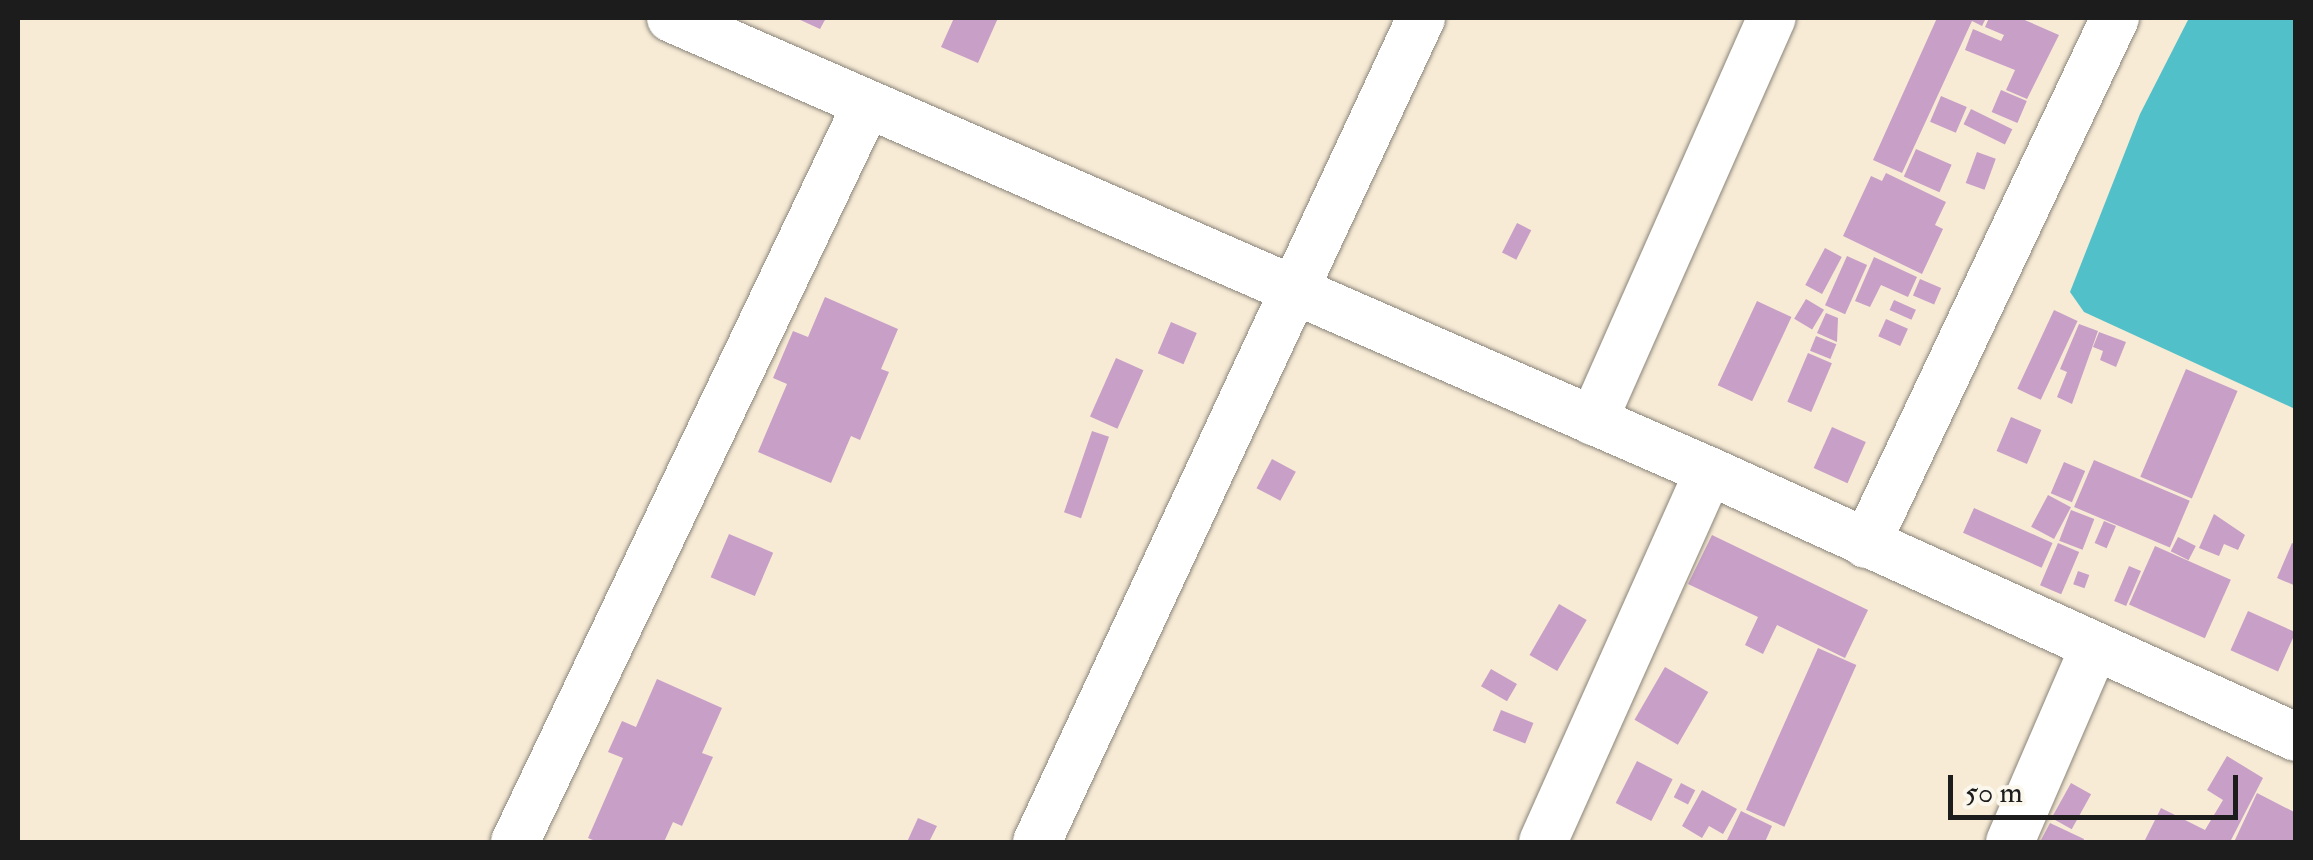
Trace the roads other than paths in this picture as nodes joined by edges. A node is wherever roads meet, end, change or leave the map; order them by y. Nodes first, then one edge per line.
1 (1421, 18) edge
2 (1772, 18) edge
3 (2115, 18) edge
4 (687, 21) edge
5 (867, 104) junction
6 (1294, 293) junction
7 (1593, 421) junction
8 (1709, 471) junction
9 (1866, 544) junction
10 (2094, 648) junction
11 (2296, 737) edge
12 (515, 842) edge
13 (1037, 842) edge
14 (1542, 842) edge
15 (2010, 842) edge

1 - 6 street
2 - 7 street
3 - 9 street
4 - 5 street
5 - 6 street
5 - 12 street
6 - 7 street
6 - 13 street
7 - 8 street
8 - 9 street
8 - 14 street
9 - 10 street
10 - 11 street
10 - 15 street

